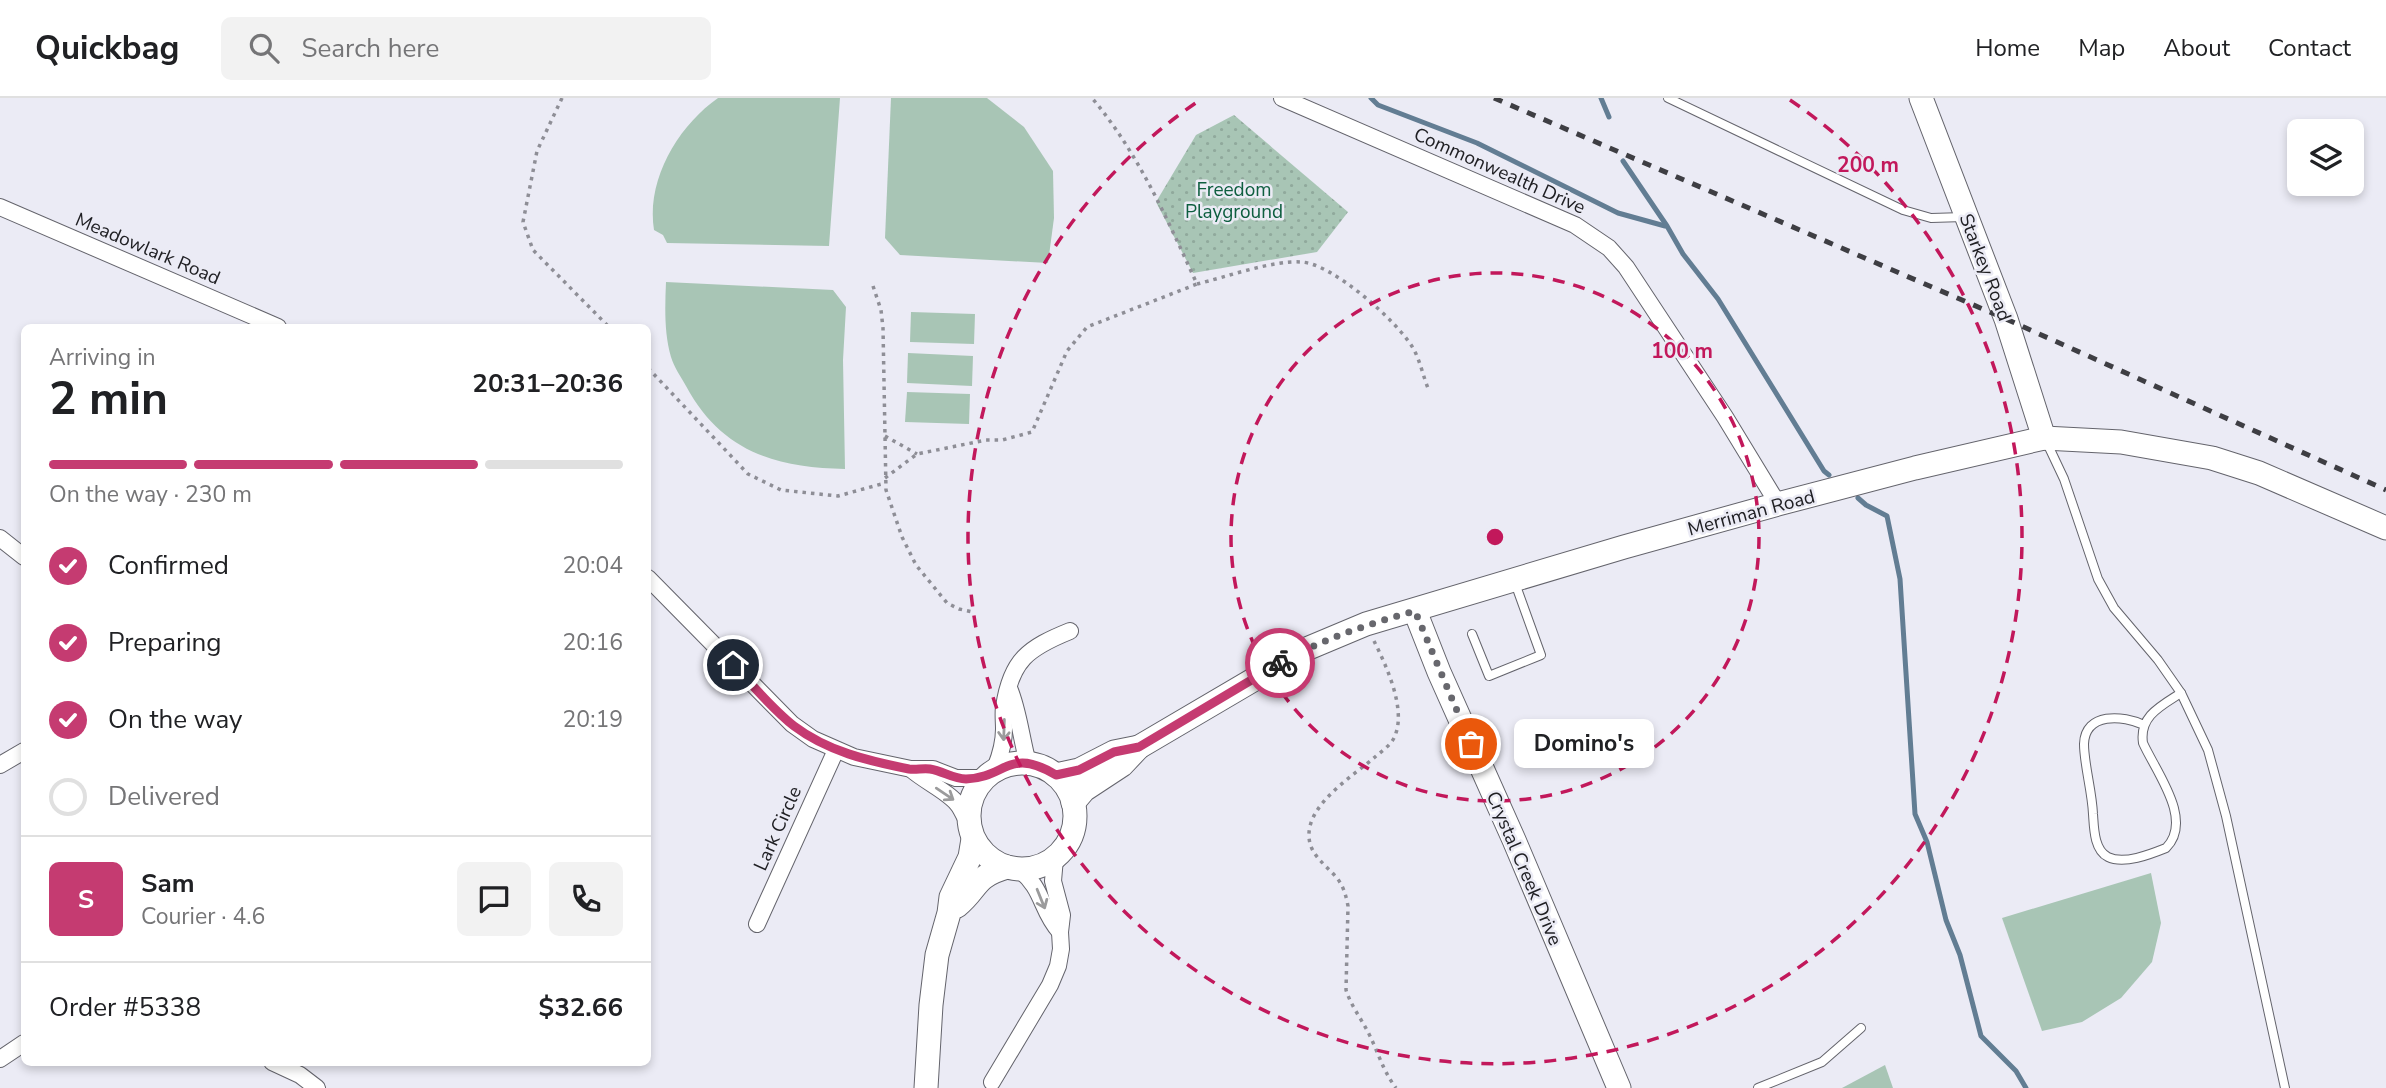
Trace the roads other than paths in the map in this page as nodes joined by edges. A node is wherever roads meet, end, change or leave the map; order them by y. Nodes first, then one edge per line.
1 (1282, 98) edge
2 (1668, 98) edge
3 (1921, 98) edge
4 (0, 206) edge
5 (1966, 217) junction
6 (271, 324) edge
7 (2044, 438) junction
8 (1778, 504) junction
9 (2386, 528) edge
10 (0, 538) edge
11 (21, 555) edge
12 (1514, 580) junction
13 (651, 581) edge
14 (1415, 611) junction
15 (1070, 631) dead end
16 (1472, 634) dead end
17 (1009, 688) junction
18 (2181, 693) junction
19 (2144, 725) junction
20 (1139, 747) junction
21 (836, 750) junction
22 (21, 753) edge
23 (1028, 763) junction
24 (0, 765) edge
25 (911, 769) junction
26 (989, 774) junction
27 (1056, 775) junction
28 (1073, 803) junction
29 (972, 833) junction
30 (1055, 858) junction
31 (1013, 868) junction
32 (949, 913) junction
33 (757, 924) dead end
34 (1060, 932) junction
35 (1861, 1028) dead end
36 (21, 1045) edge
37 (0, 1059) edge
38 (280, 1066) edge
39 (992, 1082) dead end
40 (317, 1088) edge
41 (926, 1088) edge
42 (1619, 1088) edge
43 (1758, 1088) edge
44 (2285, 1088) edge

1 - 8 street, Commonwealth Drive
2 - 5 lane
3 - 5 main road, Starkey Road
4 - 6 street, Meadowlark Road
5 - 7 main road, Starkey Road
7 - 8 main road, Merriman Road
7 - 9 main road, Merriman Road
7 - 18 lane
8 - 12 main road, Merriman Road
10 - 11 street
12 - 14 main road, Merriman Road
12 - 16 lane
13 - 21 street
14 - 20 main road, Merriman Road
14 - 42 main road, Crystal Creek Drive
15 - 17 street
17 - 23 street
17 -> 26 street
18 - 19 lane
18 - 44 lane
19 - 19 lane
20 - 27 main road, Merriman Road
20 - 28 main road, Merriman Road
21 - 25 street
21 - 33 street, Lark Circle
22 - 24 street
23 - 26 main road
23 - 27 main road
25 - 26 street
25 -> 29 street
26 - 29 main road
27 - 28 main road
28 - 30 main road
29 - 31 main road
29 - 32 main road
30 - 31 main road
30 - 34 street
31 - 32 main road
31 -> 34 street
32 - 41 main road
34 - 39 street
35 - 43 lane
36 - 37 street
38 - 40 street

